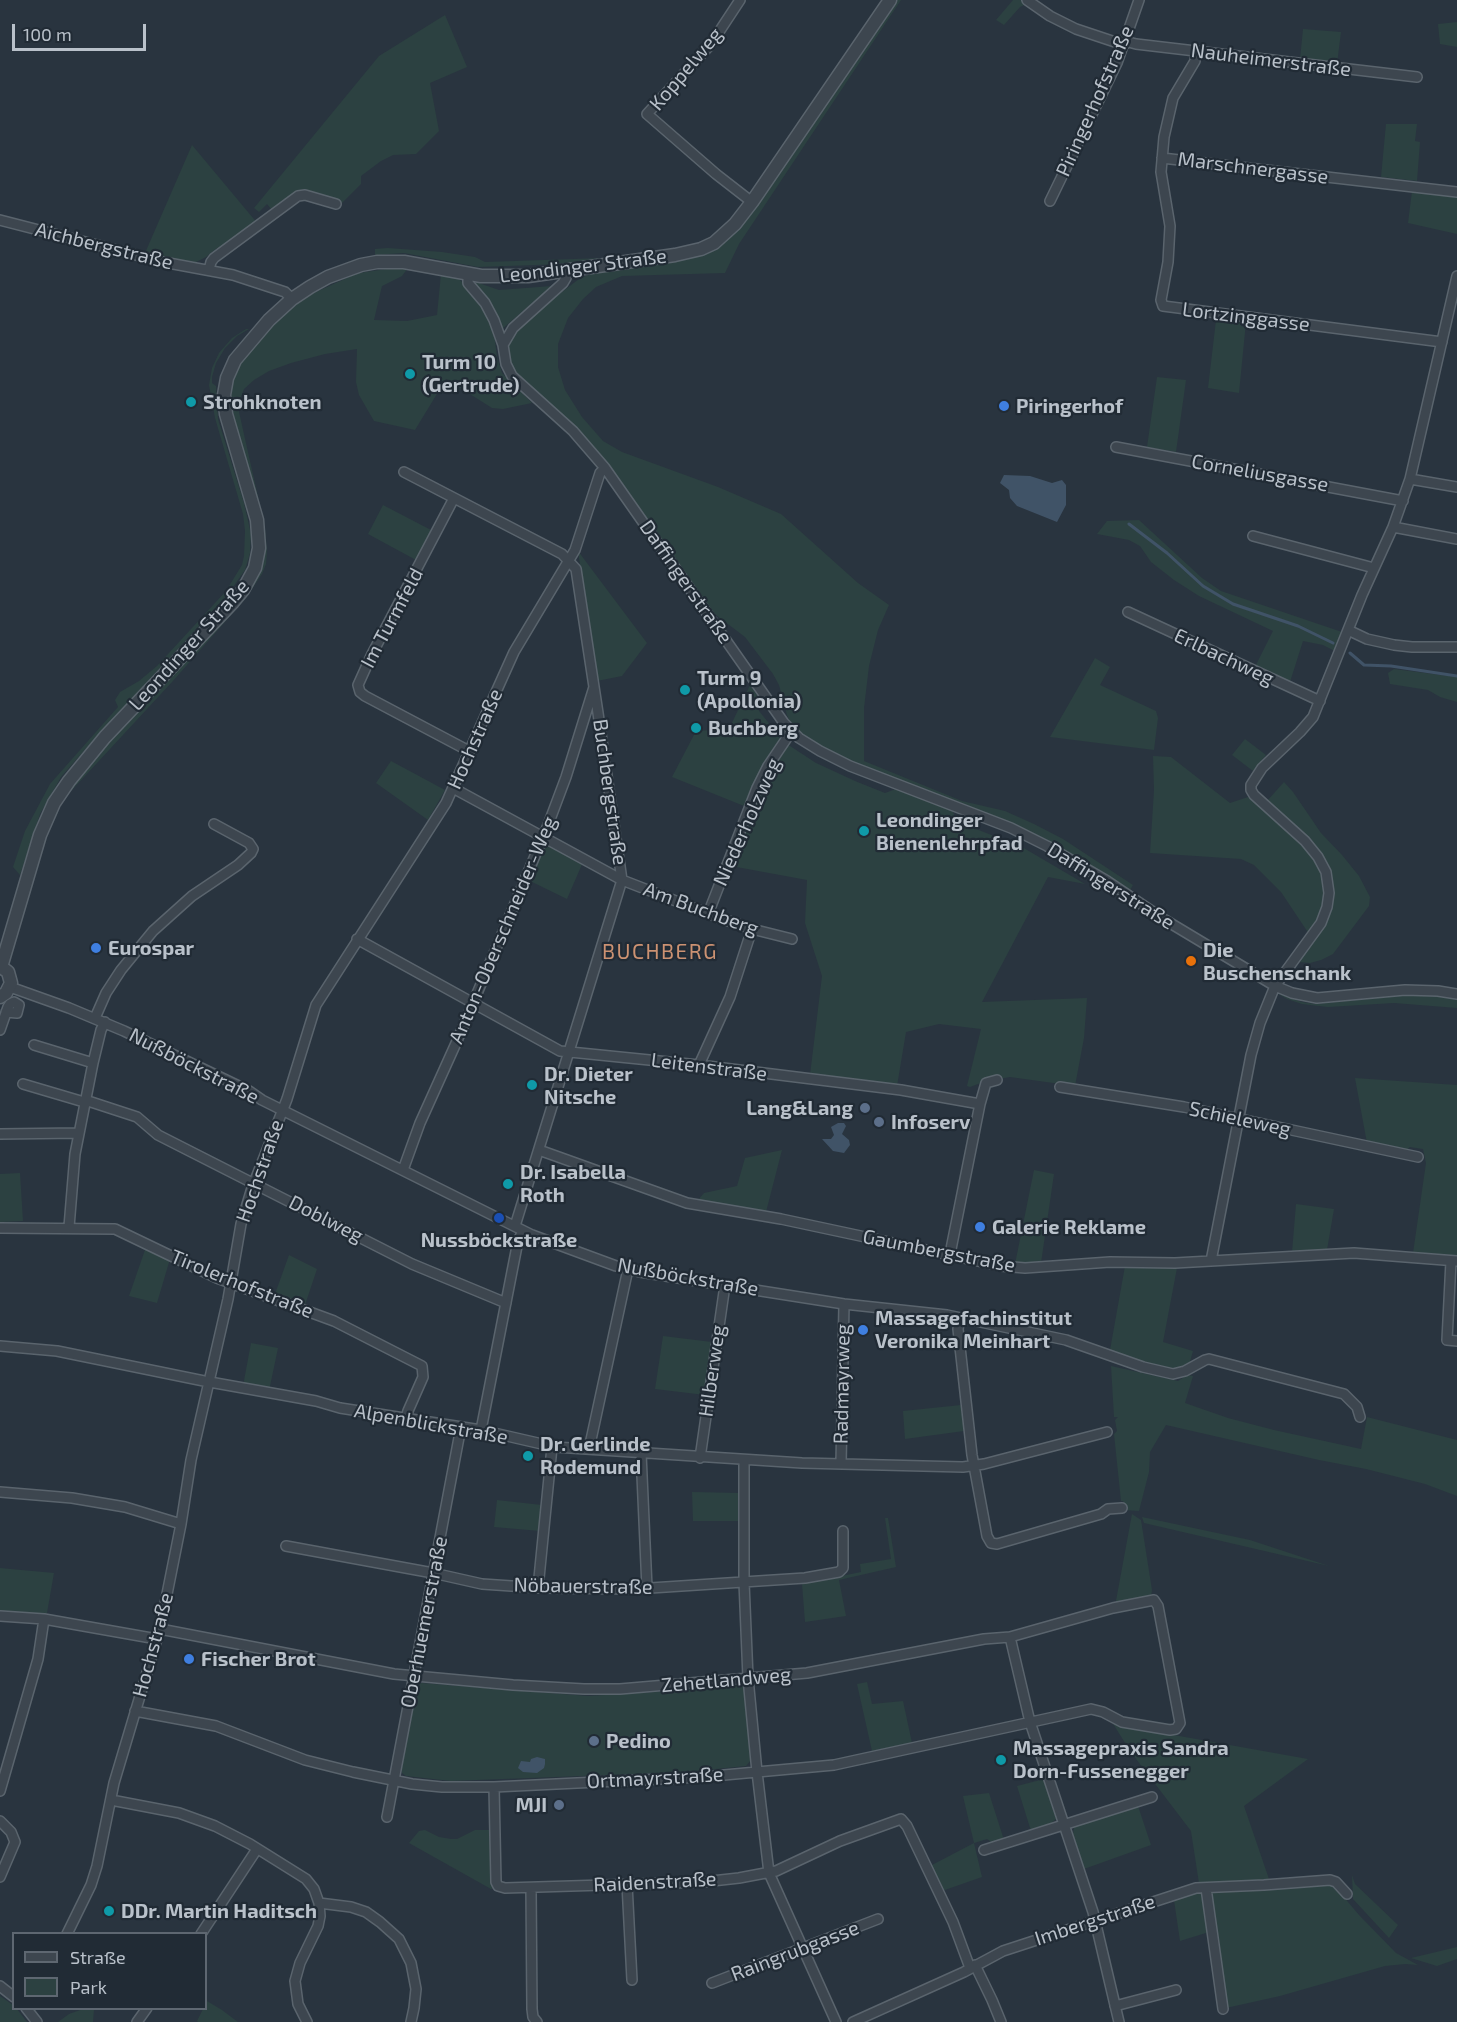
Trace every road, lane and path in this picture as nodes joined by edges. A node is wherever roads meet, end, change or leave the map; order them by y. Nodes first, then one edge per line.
1 (740, 0) edge
2 (1027, 0) edge
3 (1139, 0) edge
4 (887, 1) edge
5 (1125, 43) junction
6 (1196, 51) junction
7 (1418, 77) dead end
8 (1162, 158) junction
9 (1457, 192) edge
10 (1050, 201) dead end
11 (752, 202) junction
12 (336, 204) dead end
13 (0, 220) edge
14 (208, 270) junction
15 (566, 272) junction
16 (468, 273) junction
17 (1457, 276) edge
18 (292, 299) junction
19 (1442, 342) junction
20 (503, 345) junction
21 (1116, 447) dead end
22 (605, 468) junction
23 (404, 472) dead end
24 (1410, 479) junction
25 (1457, 487) edge
26 (454, 498) junction
27 (1403, 501) junction
28 (1393, 527) junction
29 (1253, 536) dead end
30 (1457, 539) edge
31 (569, 562) junction
32 (1374, 568) junction
33 (1128, 612) dead end
34 (1348, 630) junction
35 (1457, 647) edge
36 (594, 686) junction
37 (1320, 701) junction
38 (791, 732) junction
39 (470, 751) junction
40 (453, 788) junction
41 (214, 824) dead end
42 (543, 836) junction
43 (622, 880) junction
44 (708, 914) junction
45 (752, 929) junction
46 (357, 939) junction
47 (792, 939) dead end
48 (0, 967) edge
49 (1275, 986) junction
50 (10, 987) junction
51 (1457, 994) edge
52 (0, 997) edge
53 (473, 1003) junction
54 (6, 1012) dead end
55 (95, 1018) junction
56 (105, 1022) junction
57 (0, 1030) edge
58 (34, 1045) dead end
59 (570, 1052) junction
60 (93, 1063) junction
61 (699, 1065) junction
62 (997, 1080) dead end
63 (23, 1084) dead end
64 (1060, 1087) dead end
65 (85, 1101) junction
66 (980, 1104) junction
67 (282, 1110) junction
68 (1239, 1119) junction
69 (79, 1133) junction
70 (0, 1134) edge
71 (539, 1150) junction
72 (1418, 1157) dead end
73 (402, 1170) junction
74 (254, 1183) junction
75 (69, 1227) junction
76 (0, 1228) edge
77 (519, 1228) junction
78 (950, 1254) junction
79 (1210, 1261) junction
80 (1454, 1261) edge
81 (628, 1269) junction
82 (230, 1283) junction
83 (725, 1285) junction
84 (506, 1303) junction
85 (844, 1304) junction
86 (960, 1318) junction
87 (1452, 1340) edge
88 (0, 1346) edge
89 (209, 1382) junction
90 (1360, 1417) dead end
91 (406, 1418) junction
92 (461, 1427) junction
93 (481, 1430) junction
94 (1107, 1432) dead end
95 (552, 1447) junction
96 (589, 1449) junction
97 (641, 1453) junction
98 (700, 1458) junction
99 (744, 1460) junction
100 (841, 1464) junction
101 (974, 1466) junction
102 (0, 1492) edge
103 (1122, 1508) dead end
104 (181, 1524) junction
105 (843, 1531) dead end
106 (286, 1546) dead end
107 (433, 1573) junction
108 (744, 1582) junction
109 (538, 1588) junction
110 (647, 1588) junction
111 (0, 1616) edge
112 (44, 1619) junction
113 (160, 1629) junction
114 (1010, 1637) junction
115 (157, 1639) junction
116 (414, 1676) junction
117 (748, 1678) junction
118 (135, 1711) junction
119 (1030, 1722) junction
120 (1176, 1730) joint
121 (757, 1772) junction
122 (394, 1780) junction
123 (494, 1787) junction
124 (0, 1791) edge
125 (1152, 1797) dead end
126 (111, 1800) junction
127 (387, 1817) dead end
128 (0, 1821) edge
129 (1063, 1825) junction
130 (257, 1849) junction
131 (984, 1850) dead end
132 (769, 1872) junction
133 (0, 1877) edge
134 (627, 1884) junction
135 (531, 1887) junction
136 (1206, 1888) junction
137 (1347, 1894) dead end
138 (319, 1903) junction
139 (878, 1919) dead end
140 (1095, 1920) junction
141 (68, 1932) edge
142 (202, 1932) edge
143 (803, 1948) junction
144 (972, 1967) junction
145 (632, 1980) dead end
146 (712, 1983) dead end
147 (0, 1986) edge
148 (1176, 1990) dead end
149 (12, 1995) edge
150 (1115, 2006) junction
151 (1223, 2009) dead end
152 (28, 2010) edge
153 (37, 2022) edge
154 (307, 2022) edge
155 (411, 2022) edge
156 (537, 2022) edge
157 (836, 2022) edge
158 (853, 2022) edge
159 (1001, 2022) edge
160 (1119, 2022) edge

1 - 11 street, Koppelweg
2 - 5 street, Nauheimerstraße
3 - 5 street, Piringerhofstraße
4 - 11 street, Leondinger Straße
5 - 6 street, Nauheimerstraße
5 - 10 street, Piringerhofstraße
6 - 7 street, Nauheimerstraße
6 - 8 street, Marschnergasse
8 - 9 street, Marschnergasse
8 - 19 street, Lortzinggasse
11 - 15 street, Leondinger Straße
12 - 14 street
13 - 14 street, Aichbergstraße
14 - 18 street, Aichbergstraße
15 - 16 street, Leondinger Straße
15 - 20 street
16 - 18 street, Leondinger Straße
16 - 20 street, Daffingerstraße
17 - 19 street
18 - 48 street, Leondinger Straße
19 - 24 street
20 - 22 street, Daffingerstraße
21 - 27 street, Corneliusgasse
22 - 31 street, Hochstraße
22 - 38 street, Daffingerstraße
23 - 26 street
24 - 25 street
24 - 27 street
26 - 31 street
26 - 39 street, Im Turmfeld
27 - 28 street
28 - 30 street
28 - 32 street
29 - 32 street
31 - 36 street, Buchbergstraße
31 - 39 street, Hochstraße
32 - 34 street
33 - 37 street, Erlbachweg
34 - 35 street
34 - 37 street
36 - 42 street, Anton-Oberschneider-Weg
36 - 43 street, Buchbergstraße
37 - 49 street
38 - 44 street, Niederholzweg
38 - 49 street, Daffingerstraße
39 - 40 street, Hochstraße
40 - 42 street, Am Buchberg
40 - 46 street, Hochstraße
41 - 55 street
42 - 43 street, Am Buchberg
42 - 53 street, Anton-Oberschneider-Weg
43 - 44 street, Am Buchberg
43 - 59 street, Buchbergstraße
44 - 45 street, Am Buchberg
45 - 47 street, Am Buchberg
45 - 61 street
46 - 53 street, Leitenstraße
46 - 67 street, Hochstraße
48 - 50 street, Leondinger Straße
49 - 51 street, Daffingerstraße
49 - 68 street
50 - 52 street
50 - 55 street, Nußböckstraße
53 - 59 street, Leitenstraße
53 - 73 street, Anton-Oberschneider-Weg
54 - 57 street
55 - 56 street, Nußböckstraße
56 - 60 street
56 - 67 street, Nußböckstraße
58 - 60 street
59 - 61 street, Leitenstraße
59 - 71 street, Buchbergstraße
60 - 65 street
61 - 66 street, Leitenstraße
62 - 66 street
63 - 65 street, Doblweg
64 - 68 street, Schieleweg
65 - 69 street
65 - 74 street, Doblweg
66 - 78 street
67 - 73 street, Nußböckstraße
67 - 74 street, Hochstraße
68 - 72 street, Schieleweg
68 - 79 street
69 - 70 street
69 - 75 street
71 - 77 street, Buchbergstraße
71 - 78 street, Gaumbergstraße
73 - 77 street, Nußböckstraße
74 - 82 street, Hochstraße
74 - 84 street, Doblweg
75 - 76 street, Tirolerhofstraße
75 - 82 street, Tirolerhofstraße
77 - 81 street, Nußböckstraße
77 - 84 street
78 - 79 street, Gaumbergstraße
79 - 80 street, Gaumbergstraße
80 - 87 street
81 - 83 street, Nußböckstraße
81 - 96 street
82 - 89 street, Hochstraße
82 - 91 street, Tirolerhofstraße
83 - 85 street, Nußböckstraße
83 - 98 street, Hilberweg
84 - 93 street
85 - 86 street, Nußböckstraße
85 - 100 street, Radmayrweg
86 - 90 street, Nußböckstraße
86 - 101 street
88 - 89 street, Alpenblickstraße
89 - 91 street, Alpenblickstraße
89 - 104 street, Hochstraße
91 - 92 street, Alpenblickstraße
92 - 93 street, Alpenblickstraße
92 - 107 street, Oberhuemerstraße
93 - 95 street, Alpenblickstraße
94 - 101 street, Alpenblickstraße
95 - 96 street, Alpenblickstraße
95 - 109 street
96 - 97 street, Alpenblickstraße
97 - 98 street, Alpenblickstraße
97 - 110 street
98 - 99 street, Alpenblickstraße
99 - 100 street, Alpenblickstraße
99 - 108 street
100 - 101 street, Alpenblickstraße
101 - 103 street
102 - 104 street
104 - 113 street, Hochstraße
105 - 108 street, Nöbauerstraße
106 - 107 street, Nöbauerstraße
107 - 109 street, Nöbauerstraße
107 - 116 street, Oberhuemerstraße
108 - 110 street, Nöbauerstraße
108 - 117 street
109 - 110 street, Nöbauerstraße
111 - 112 street
112 - 115 street
112 - 124 street
113 - 115 street, Hochstraße
113 - 116 street, Zehetlandweg
114 - 117 street, Zehetlandweg
114 - 119 street
114 - 120 street, Zehetlandweg
115 - 118 street, Hochstraße
116 - 117 street, Zehetlandweg
116 - 122 street, Oberhuemerstraße
117 - 121 street
118 - 122 street, Ortmayrstraße
118 - 126 street, Hochstraße
119 - 120 street, Ortmayrstraße
119 - 121 street, Ortmayrstraße
119 - 129 street
121 - 123 street, Ortmayrstraße
121 - 132 street
122 - 123 street, Ortmayrstraße
122 - 127 street, Oberhuemerstraße
123 - 135 street, Raidenstraße
125 - 129 street
126 - 130 street
126 - 141 street, Hochstraße
128 - 133 street
129 - 131 street
129 - 140 street
130 - 138 street
130 - 142 street
132 - 134 street, Raidenstraße
132 - 143 street
132 - 144 street, Raidenstraße
134 - 135 street, Raidenstraße
134 - 145 street
135 - 156 street
136 - 137 street, Imbergstraße
136 - 140 street, Imbergstraße
136 - 151 street
138 - 154 street
138 - 155 street
139 - 143 street, Raingrubgasse
140 - 144 street, Imbergstraße
140 - 150 street
143 - 146 street, Raingrubgasse
143 - 157 street
144 - 158 street, Imbergstraße
144 - 159 street
147 - 149 street
148 - 150 street
150 - 160 street
152 - 153 street

